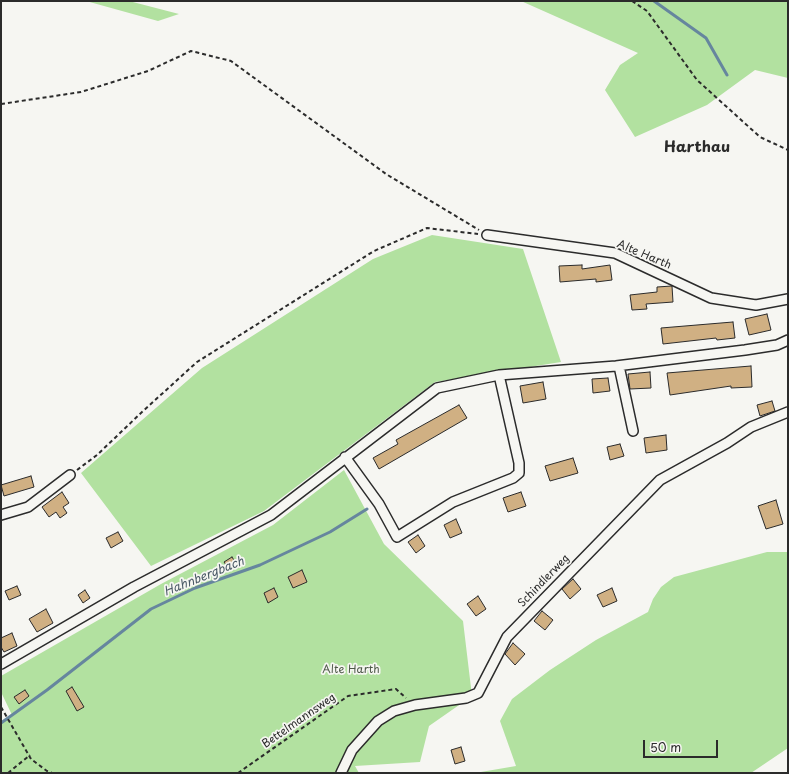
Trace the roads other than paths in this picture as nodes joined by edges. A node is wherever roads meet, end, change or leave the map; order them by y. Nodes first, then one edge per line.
1 (487, 235) road end
2 (788, 299) edge
3 (788, 340) edge
4 (619, 366) junction
5 (499, 375) junction
6 (788, 412) edge
7 (633, 431) dead end
8 (345, 456) junction
9 (70, 475) road end
10 (1, 515) edge
11 (1, 664) edge
12 (341, 773) edge

1 - 2 street, Alte Harth
3 - 4 street
4 - 5 street
4 - 7 street
5 - 8 street
5 - 8 street
6 - 12 street, Schindlerweg
8 - 11 street
9 - 10 street

